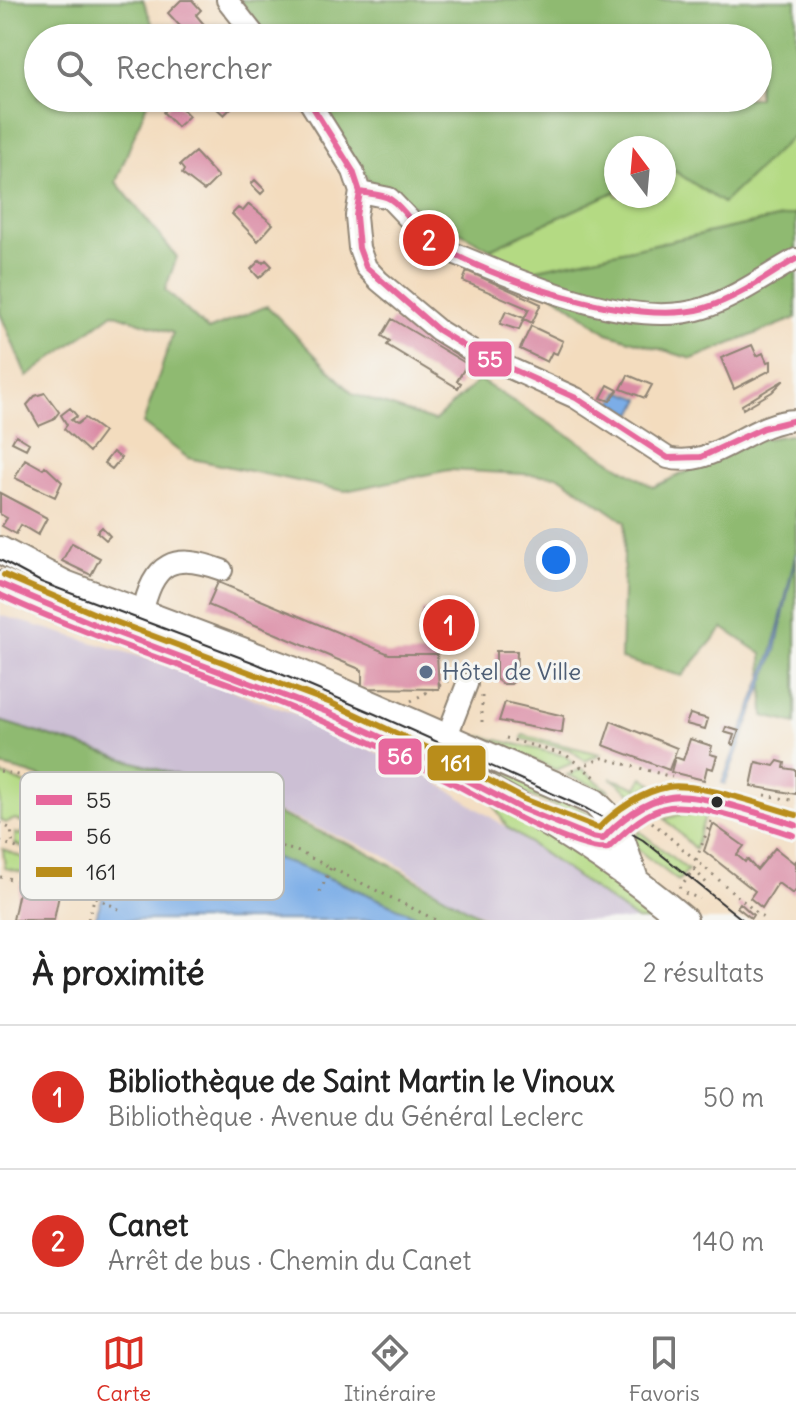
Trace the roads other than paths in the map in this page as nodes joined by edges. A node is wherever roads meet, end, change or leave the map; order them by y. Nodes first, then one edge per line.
1 (227, 0) edge
2 (246, 24) edge
3 (316, 112) edge
4 (360, 192) junction
5 (796, 259) edge
6 (796, 420) edge
7 (0, 550) edge
8 (222, 570) dead end
9 (0, 584) edge
10 (142, 615) junction
11 (467, 683) road end
12 (450, 737) junction
13 (464, 778) junction
14 (520, 808) junction
15 (620, 823) junction
16 (796, 825) edge
17 (610, 864) junction
18 (634, 877) junction
19 (684, 920) edge

1 - 2 street
3 - 4 street
4 - 5 street
4 - 6 street
7 - 10 main road
8 - 10 street
9 - 13 main road
10 - 12 main road
11 - 12 street
12 - 13 street
12 - 15 main road
13 - 14 main road
14 - 15 main road
14 - 17 main road
15 - 16 street
15 - 17 main road
15 - 18 main road
17 - 18 main road
18 - 19 main road

